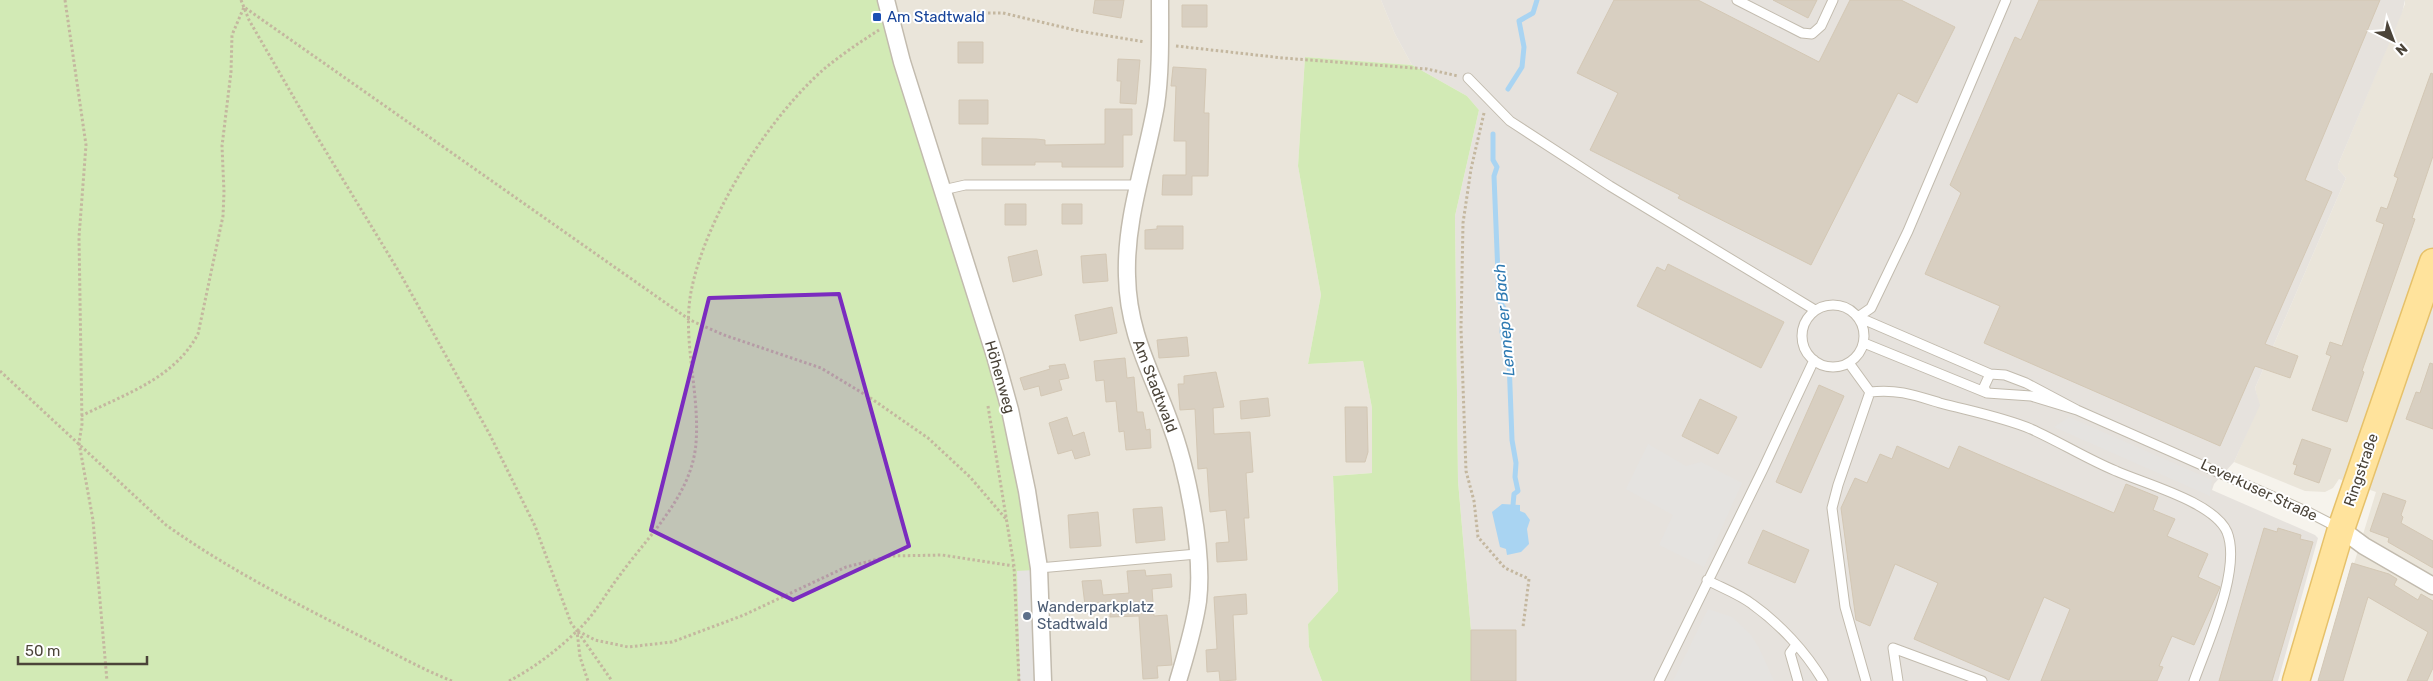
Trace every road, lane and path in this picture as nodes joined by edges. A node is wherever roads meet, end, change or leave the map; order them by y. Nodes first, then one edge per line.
1 (65, 0) edge
2 (241, 0) edge
3 (886, 0) edge
4 (1160, 0) edge
5 (1737, 0) edge
6 (1833, 0) edge
7 (2006, 0) edge
8 (244, 7) junction
9 (978, 13) dead end
10 (891, 23) junction
11 (1160, 45) junction
12 (1468, 78) joint
13 (1488, 100) junction
14 (1138, 185) junction
15 (943, 190) junction
16 (2433, 262) edge
17 (1815, 310) junction
18 (1858, 317) junction
19 (690, 320) junction
20 (1864, 343) junction
21 (1814, 360) junction
22 (1849, 363) junction
23 (0, 371) edge
24 (1990, 374) junction
25 (1870, 392) junction
26 (1987, 393) junction
27 (988, 406) dead end
28 (2077, 410) junction
29 (81, 416) junction
30 (79, 443) junction
31 (1006, 519) junction
32 (2341, 529) junction
33 (1197, 554) junction
34 (1014, 566) junction
35 (1039, 568) junction
36 (1708, 580) junction
37 (2433, 586) edge
38 (1523, 627) dead end
39 (577, 631) junction
40 (1796, 645) junction
41 (107, 681) edge
42 (452, 681) edge
43 (509, 681) edge
44 (588, 681) edge
45 (612, 681) edge
46 (1019, 681) edge
47 (1042, 681) edge
48 (1178, 681) edge
49 (1660, 681) edge
50 (1798, 681) edge
51 (1823, 681) edge
52 (1866, 681) edge
53 (1898, 681) edge
54 (1982, 681) edge
55 (2194, 681) edge
56 (2296, 681) edge

1 - 29 path
2 - 8 path
3 - 10 street, Höhenweg
4 - 11 street, Am Stadtwald
5 - 6 lane
7 - 18 lane
8 - 19 path
8 - 29 path
8 - 39 path
9 - 11 path
10 - 15 street, Höhenweg
10 - 19 path
11 - 12 path
11 - 14 street, Am Stadtwald
12 - 13 lane
13 - 17 lane
13 - 38 path
14 - 15 lane
14 - 33 street, Am Stadtwald
15 - 35 street, Höhenweg
16 - 32 main road, Ringstraße
17 - 18 lane
17 - 21 lane
18 - 20 lane
18 - 24 lane, Leverkuser Straße
19 - 31 path
19 - 39 path
20 - 22 lane
20 - 26 lane, Leverkuser Straße
21 - 22 lane
21 - 36 lane
22 - 25 lane
23 - 30 path
24 - 26 lane
24 - 28 lane, Leverkuser Straße
25 - 52 lane
25 - 55 lane
26 - 28 lane, Leverkuser Straße
27 - 31 path
28 - 32 lane, Leverkuser Straße
29 - 30 path
30 - 41 path
30 - 42 path
31 - 34 path
32 - 37 street, Leverkuser Straße
32 - 56 main road, Ringstraße
33 - 35 lane
33 - 48 street, Am Stadtwald
34 - 39 path
34 - 46 path
35 - 47 street, Höhenweg
36 - 40 lane
36 - 49 lane
39 - 43 path
39 - 44 path
39 - 45 path
40 - 50 lane
40 - 51 lane
53 - 54 lane

